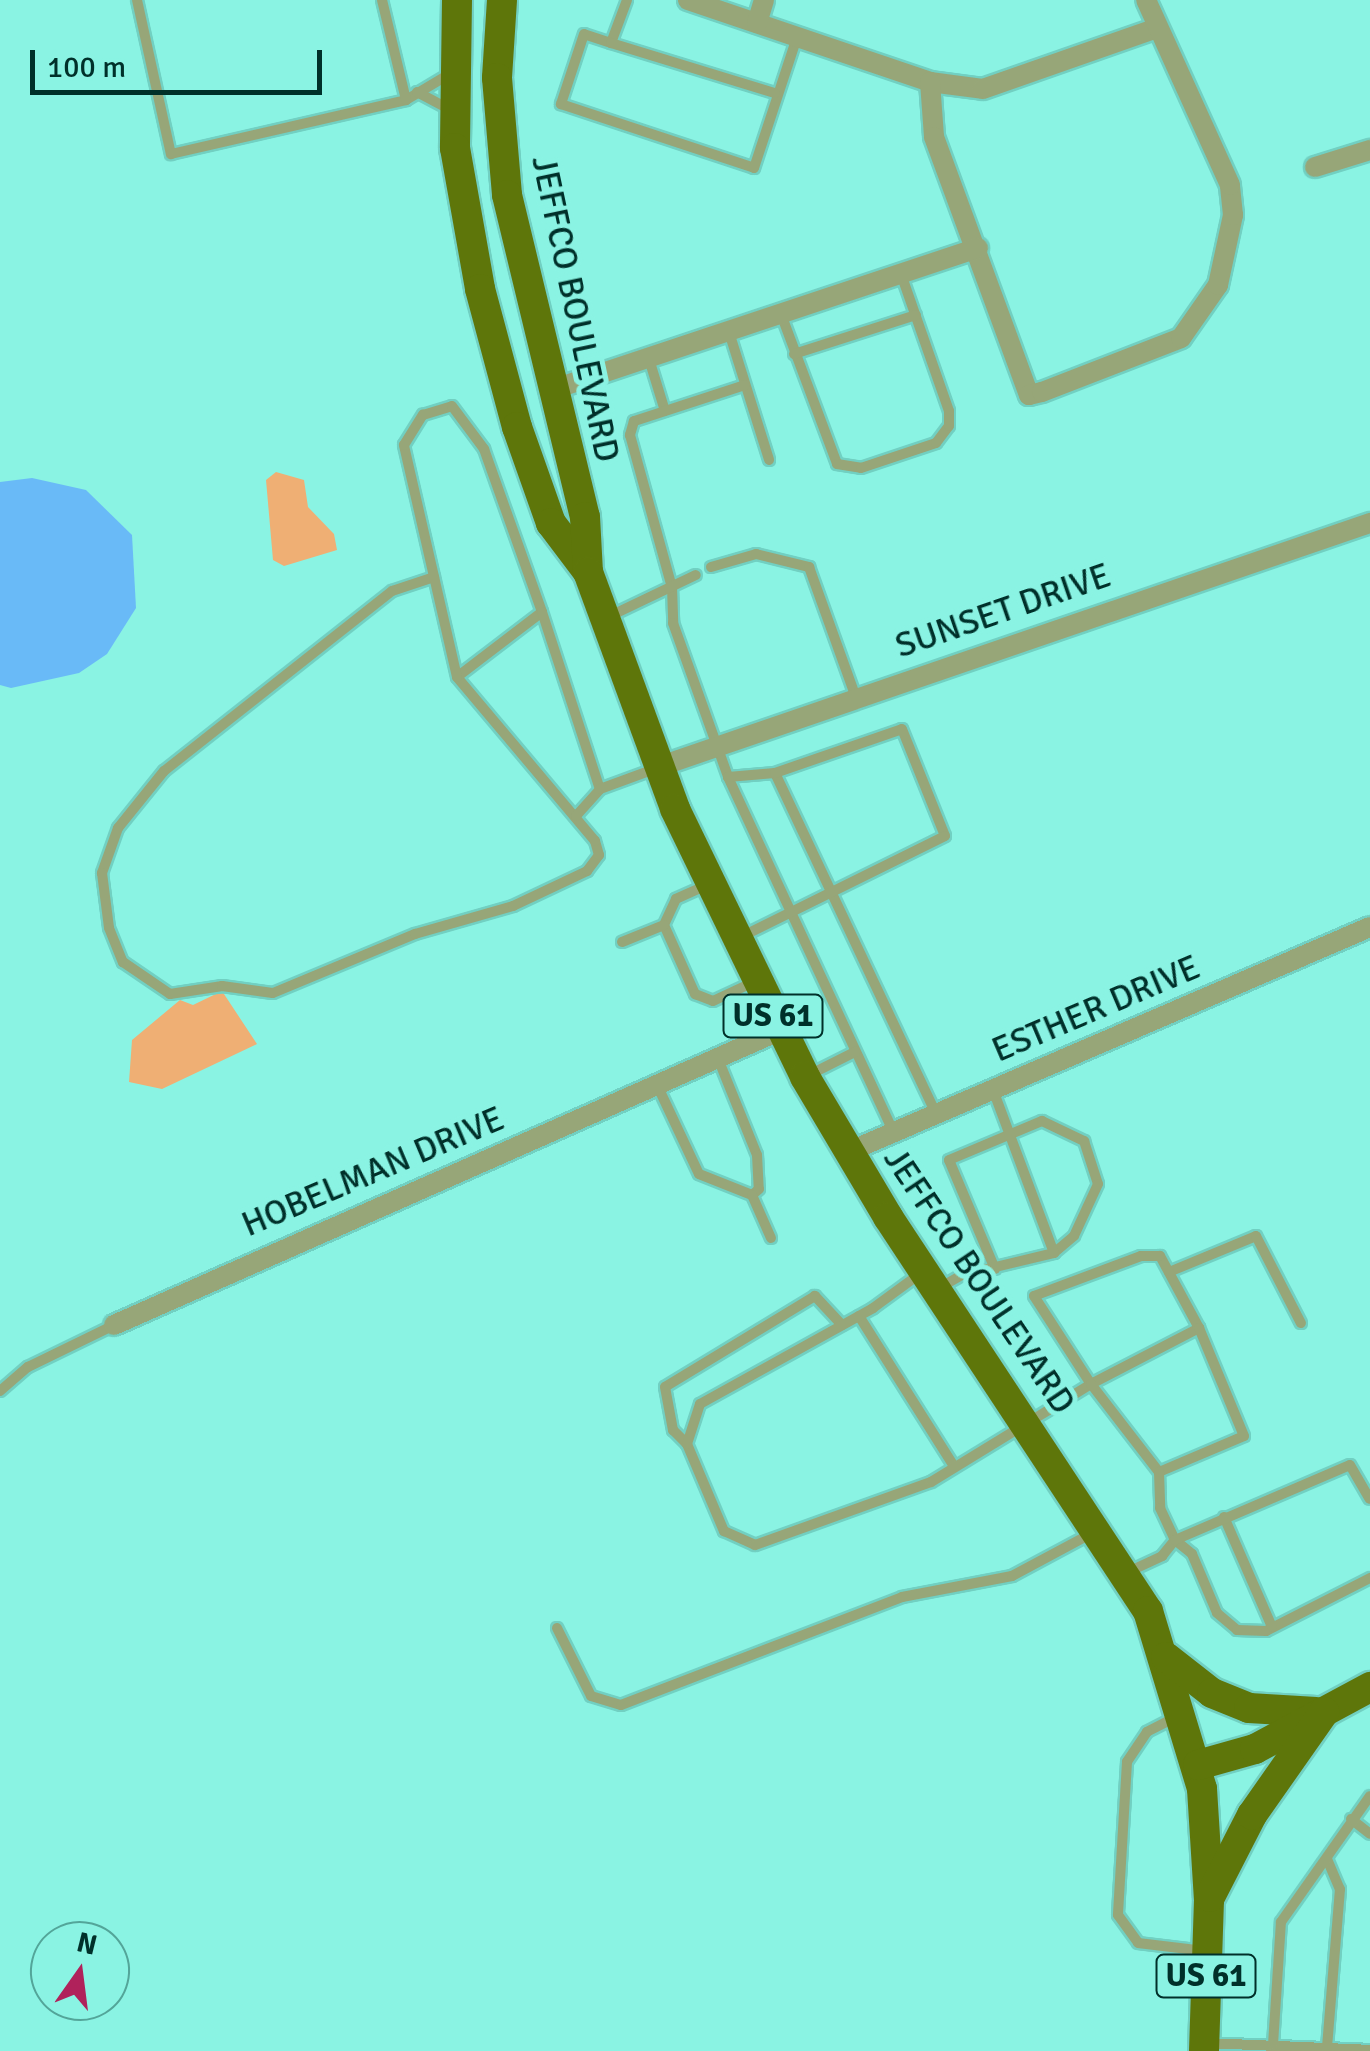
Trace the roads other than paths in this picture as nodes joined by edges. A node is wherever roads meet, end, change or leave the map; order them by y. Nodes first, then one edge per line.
1 (137, 0) edge
2 (382, 0) edge
3 (502, 0) edge
4 (627, 0) edge
5 (688, 0) edge
6 (764, 0) edge
7 (1146, 0) edge
8 (452, 7) edge
9 (757, 23) junction
10 (1157, 28) junction
11 (797, 36) junction
12 (611, 43) junction
13 (453, 72) junction
14 (930, 82) junction
15 (417, 92) junction
16 (775, 93) junction
17 (406, 100) junction
18 (453, 111) junction
19 (1370, 150) edge
20 (1315, 166) dead end
21 (978, 248) junction
22 (902, 274) junction
23 (781, 314) junction
24 (916, 315) junction
25 (729, 332) junction
26 (794, 354) junction
27 (649, 359) junction
28 (746, 384) junction
29 (550, 390) junction
30 (665, 411) junction
31 (769, 460) dead end
32 (1370, 522) edge
33 (711, 567) dead end
34 (588, 572) junction
35 (696, 575) dead end
36 (434, 577) junction
37 (672, 588) junction
38 (542, 612) junction
39 (604, 618) junction
40 (457, 677) junction
41 (855, 695) junction
42 (717, 746) junction
43 (658, 768) junction
44 (775, 773) junction
45 (728, 777) junction
46 (600, 789) junction
47 (576, 816) junction
48 (709, 884) junction
49 (832, 889) junction
50 (788, 908) junction
51 (664, 926) junction
52 (1370, 927) edge
53 (735, 940) junction
54 (622, 942) dead end
55 (755, 981) junction
56 (780, 1030) junction
57 (855, 1052) junction
58 (719, 1061) junction
59 (805, 1078) junction
60 (658, 1087) junction
61 (993, 1088) junction
62 (936, 1114) junction
63 (893, 1131) junction
64 (1011, 1136) junction
65 (848, 1152) junction
66 (752, 1196) junction
67 (771, 1238) dead end
68 (1054, 1253) junction
69 (995, 1269) junction
70 (1168, 1272) junction
71 (929, 1281) junction
72 (859, 1316) junction
73 (1301, 1323) dead end
74 (114, 1324) joint
75 (842, 1325) junction
76 (1199, 1328) junction
77 (1091, 1384) junction
78 (0, 1391) edge
79 (1028, 1423) junction
80 (687, 1444) junction
81 (954, 1466) junction
82 (1159, 1472) junction
83 (1370, 1499) edge
84 (1224, 1517) junction
85 (1100, 1529) junction
86 (1175, 1540) junction
87 (1127, 1573) junction
88 (1370, 1578) edge
89 (1272, 1627) junction
90 (557, 1628) dead end
91 (1166, 1657) junction
92 (1370, 1688) edge
93 (1324, 1712) junction
94 (1184, 1714) junction
95 (1198, 1765) junction
96 (1370, 1796) edge
97 (1351, 1819) junction
98 (1370, 1834) edge
99 (1326, 1859) junction
100 (1209, 1900) junction
101 (1207, 1951) junction
102 (1274, 2045) junction
103 (1204, 2047) edge
104 (1327, 2047) junction
105 (1370, 2050) edge

1 - 17 lane
2 - 17 lane
3 - 29 main road, JEFFCO BOULEVARD / US 61
4 - 12 lane
5 - 9 street
6 - 9 street
7 - 10 street
8 - 13 main road, JEFFCO BOULEVARD / US 61
9 - 11 street
10 - 14 street
10 - 21 street
11 - 14 street
11 - 16 lane
12 - 16 lane
12 - 16 lane
13 - 15 lane
13 - 18 main road, JEFFCO BOULEVARD / US 61
14 - 21 street
15 - 17 lane
15 - 18 lane
18 - 34 main road, JEFFCO BOULEVARD / US 61
19 - 20 street
21 - 22 street
22 - 23 street
22 - 24 lane
23 - 25 street
23 - 26 lane
24 - 26 lane
24 - 26 lane
25 - 27 street
25 - 28 lane
27 - 29 street
27 - 30 lane
28 - 30 lane
28 - 31 lane
29 - 34 main road, JEFFCO BOULEVARD / US 61
30 - 37 lane
32 - 41 street, SUNSET DRIVE
33 - 41 lane
34 - 39 main road, JEFFCO BOULEVARD / US 61
35 - 37 lane
36 - 38 lane
36 - 40 lane
36 - 47 lane
37 - 39 lane
37 - 42 lane
38 - 40 lane
38 - 46 lane
39 - 43 main road, JEFFCO BOULEVARD / US 61
40 - 47 lane
41 - 42 street, SUNSET DRIVE
42 - 43 street, SUNSET DRIVE
42 - 45 lane
43 - 46 lane
43 - 48 main road, JEFFCO BOULEVARD / US 61
44 - 45 lane
44 - 49 lane
44 - 49 lane
45 - 50 lane
46 - 47 lane
48 - 51 lane
48 - 53 main road, JEFFCO BOULEVARD / US 61
49 - 50 lane
49 - 62 lane
50 - 53 lane
50 - 57 lane
51 - 54 lane
51 - 55 lane
52 - 61 street, ESTHER DRIVE
53 - 55 main road, JEFFCO BOULEVARD / US 61
55 - 56 main road, JEFFCO BOULEVARD / US 61
56 - 58 street, HOBELMAN DRIVE
56 - 59 main road, JEFFCO BOULEVARD / US 61
57 - 59 lane
57 - 63 lane
58 - 60 street, HOBELMAN DRIVE
58 - 66 lane
59 - 65 main road, JEFFCO BOULEVARD / US 61
60 - 66 lane
60 - 74 street, HOBELMAN DRIVE
61 - 62 street, ESTHER DRIVE
61 - 64 lane
62 - 63 street, ESTHER DRIVE
63 - 65 street, ESTHER DRIVE
64 - 68 lane
64 - 68 lane
64 - 69 lane
65 - 71 main road, JEFFCO BOULEVARD / US 61
66 - 67 lane
68 - 69 lane
69 - 71 lane
70 - 73 lane
70 - 76 lane
70 - 77 lane
71 - 72 lane
71 - 79 main road, JEFFCO BOULEVARD / US 61
72 - 75 lane
72 - 81 lane
74 - 78 lane, HOBELMAN DRIVE
75 - 80 lane
75 - 80 lane
76 - 77 lane
76 - 82 lane
77 - 79 lane
77 - 82 lane
79 - 81 lane
79 - 85 main road, JEFFCO BOULEVARD / US 61
80 - 81 lane
82 - 86 lane
83 - 84 lane
84 - 86 lane
84 - 89 lane
85 - 87 main road, JEFFCO BOULEVARD / US 61
85 - 90 lane
86 - 87 lane
86 - 89 lane
87 - 91 main road, JEFFCO BOULEVARD / US 61
88 - 89 lane
91 - 93 main road
91 - 94 main road, JEFFCO BOULEVARD / US 61
92 - 93 main road
93 - 95 main road
93 - 100 main road
94 - 95 main road, JEFFCO BOULEVARD / US 61
94 - 101 lane
95 - 100 main road, JEFFCO BOULEVARD / US 61
96 - 97 lane
97 - 98 lane
97 - 99 lane
99 - 102 lane
99 - 104 lane
100 - 101 main road, JEFFCO BOULEVARD / US 61
101 - 103 main road, JEFFCO BOULEVARD / US 61
102 - 103 lane
102 - 104 lane
104 - 105 lane

